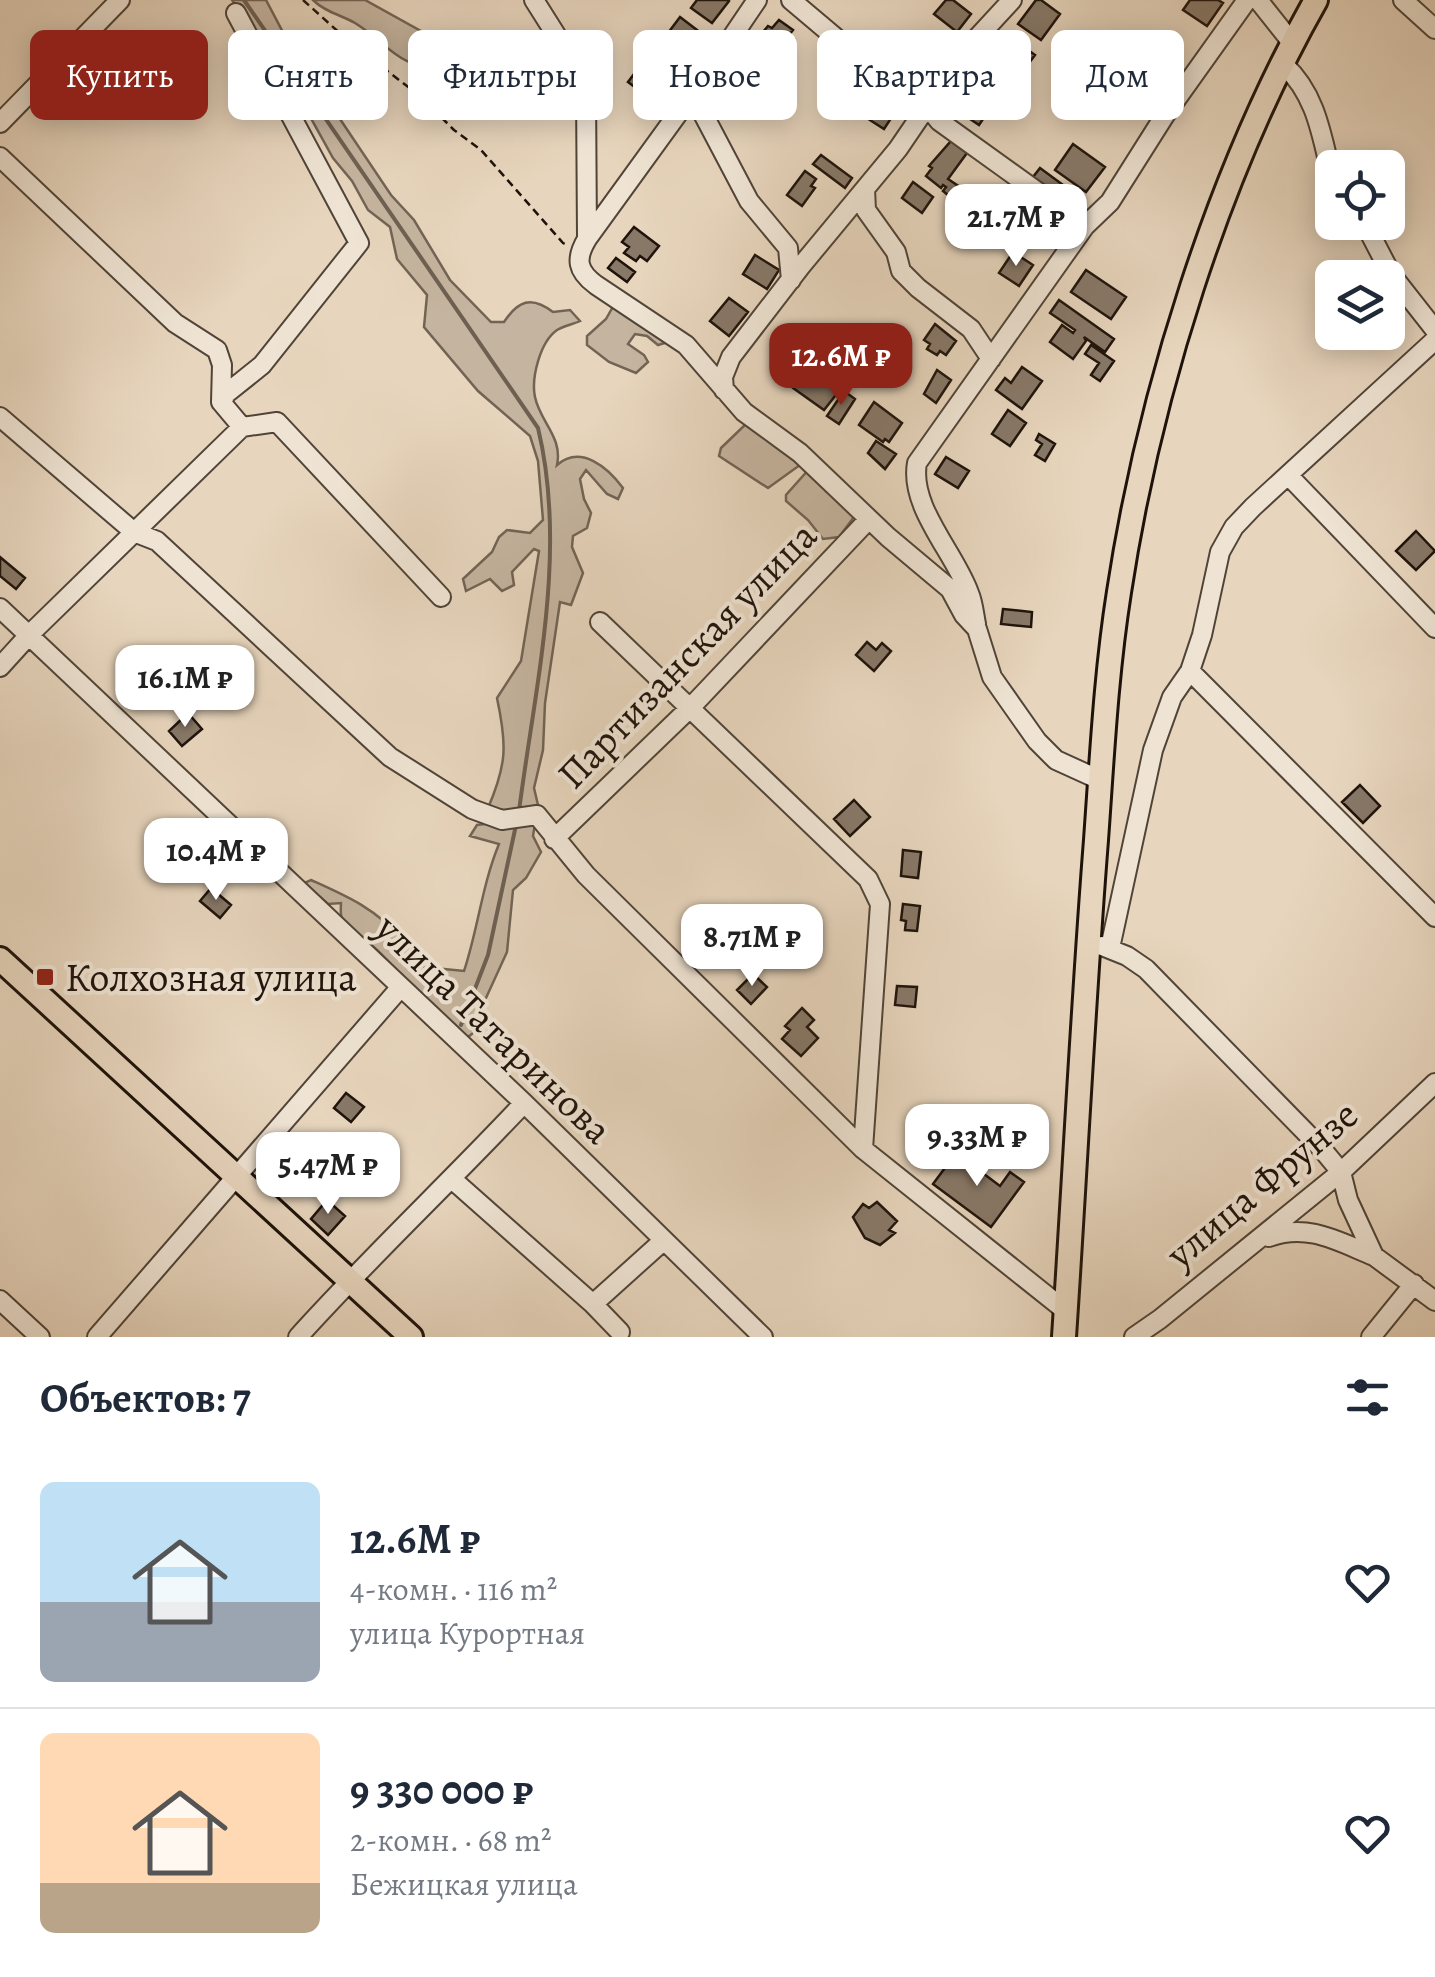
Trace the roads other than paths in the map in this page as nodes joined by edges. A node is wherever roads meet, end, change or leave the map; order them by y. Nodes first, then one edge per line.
1 (120, 0) edge
2 (534, 0) edge
3 (756, 0) edge
4 (792, 0) edge
5 (1012, 0) edge
6 (1247, 0) edge
7 (1258, 0) edge
8 (1316, 0) edge
9 (1403, 0) edge
10 (236, 12) dead end
11 (1435, 29) edge
12 (736, 30) edge
13 (827, 30) edge
14 (984, 30) edge
15 (1289, 54) junction
16 (673, 120) edge
17 (706, 120) edge
18 (918, 120) edge
19 (938, 120) edge
20 (0, 123) edge
21 (1327, 150) edge
22 (0, 157) edge
23 (865, 189) junction
24 (1086, 226) junction
25 (1373, 240) edge
26 (583, 245) junction
27 (791, 280) junction
28 (1435, 330) edge
29 (1435, 340) edge
30 (991, 358) junction
31 (724, 391) junction
32 (221, 402) junction
33 (0, 417) edge
34 (242, 427) junction
35 (1288, 475) junction
36 (869, 519) junction
37 (134, 532) junction
38 (441, 597) dead end
39 (0, 608) edge
40 (600, 622) dead end
41 (1435, 628) edge
42 (977, 629) junction
43 (30, 634) junction
44 (0, 667) edge
45 (1190, 671) junction
46 (690, 707) junction
47 (1100, 780) junction
48 (554, 840) junction
49 (1435, 917) edge
50 (1086, 944) junction
51 (1110, 948) junction
52 (0, 959) edge
53 (400, 988) junction
54 (1435, 1083) edge
55 (524, 1103) junction
56 (863, 1148) junction
57 (1341, 1172) junction
58 (238, 1178) junction
59 (452, 1180) junction
60 (662, 1240) junction
61 (1259, 1240) junction
62 (1374, 1256) junction
63 (351, 1278) junction
64 (1414, 1284) junction
65 (0, 1300) edge
66 (1435, 1302) edge
67 (593, 1304) junction
68 (1066, 1311) junction
69 (620, 1332) dead end
70 (40, 1337) edge
71 (98, 1337) edge
72 (298, 1337) edge
73 (411, 1337) edge
74 (764, 1337) edge
75 (1064, 1337) edge
76 (1134, 1337) edge
77 (1371, 1337) edge

1 - 20 street
2 - 26 street
3 - 12 street
4 - 13 street
5 - 14 street
6 - 24 street
7 - 15 street
8 - 15 main road
9 - 11 street
10 - 32 street
15 - 21 street
15 - 47 main road
16 - 26 street
17 - 27 street
18 - 23 street
19 - 24 street
22 - 32 street
23 - 27 street
23 - 30 street
24 - 30 street
25 - 28 street
26 - 31 street
27 - 31 street
29 - 35 street
30 - 42 street
31 - 36 street
32 - 34 street
33 - 37 street
34 - 37 street
34 - 38 street
35 - 41 street
35 - 45 street
36 - 42 street
36 - 46 street, Партизанская улица
37 - 43 street
37 - 48 street
39 - 43 street, улица Татаринова
40 - 46 street
42 - 47 street
43 - 44 street
43 - 53 street, улица Татаринова
45 - 49 street
45 - 51 street
46 - 48 street, Партизанская улица
46 - 56 street
47 - 50 main road
48 - 56 street
50 - 51 street
50 - 68 main road
51 - 57 street
52 - 58 main road
53 - 55 street, улица Татаринова
53 - 58 street
54 - 57 street, улица Фрунзе
55 - 59 street
55 - 60 street, улица Татаринова
56 - 68 street
57 - 61 street, улица Фрунзе
57 - 62 street
58 - 63 main road
58 - 71 street
59 - 63 street
59 - 67 street
60 - 67 street
60 - 74 street, улица Татаринова
61 - 62 street
61 - 76 street, улица Фрунзе
62 - 64 street
63 - 72 street
63 - 73 main road
64 - 66 street
64 - 77 street
65 - 70 street
67 - 69 street
68 - 75 main road

